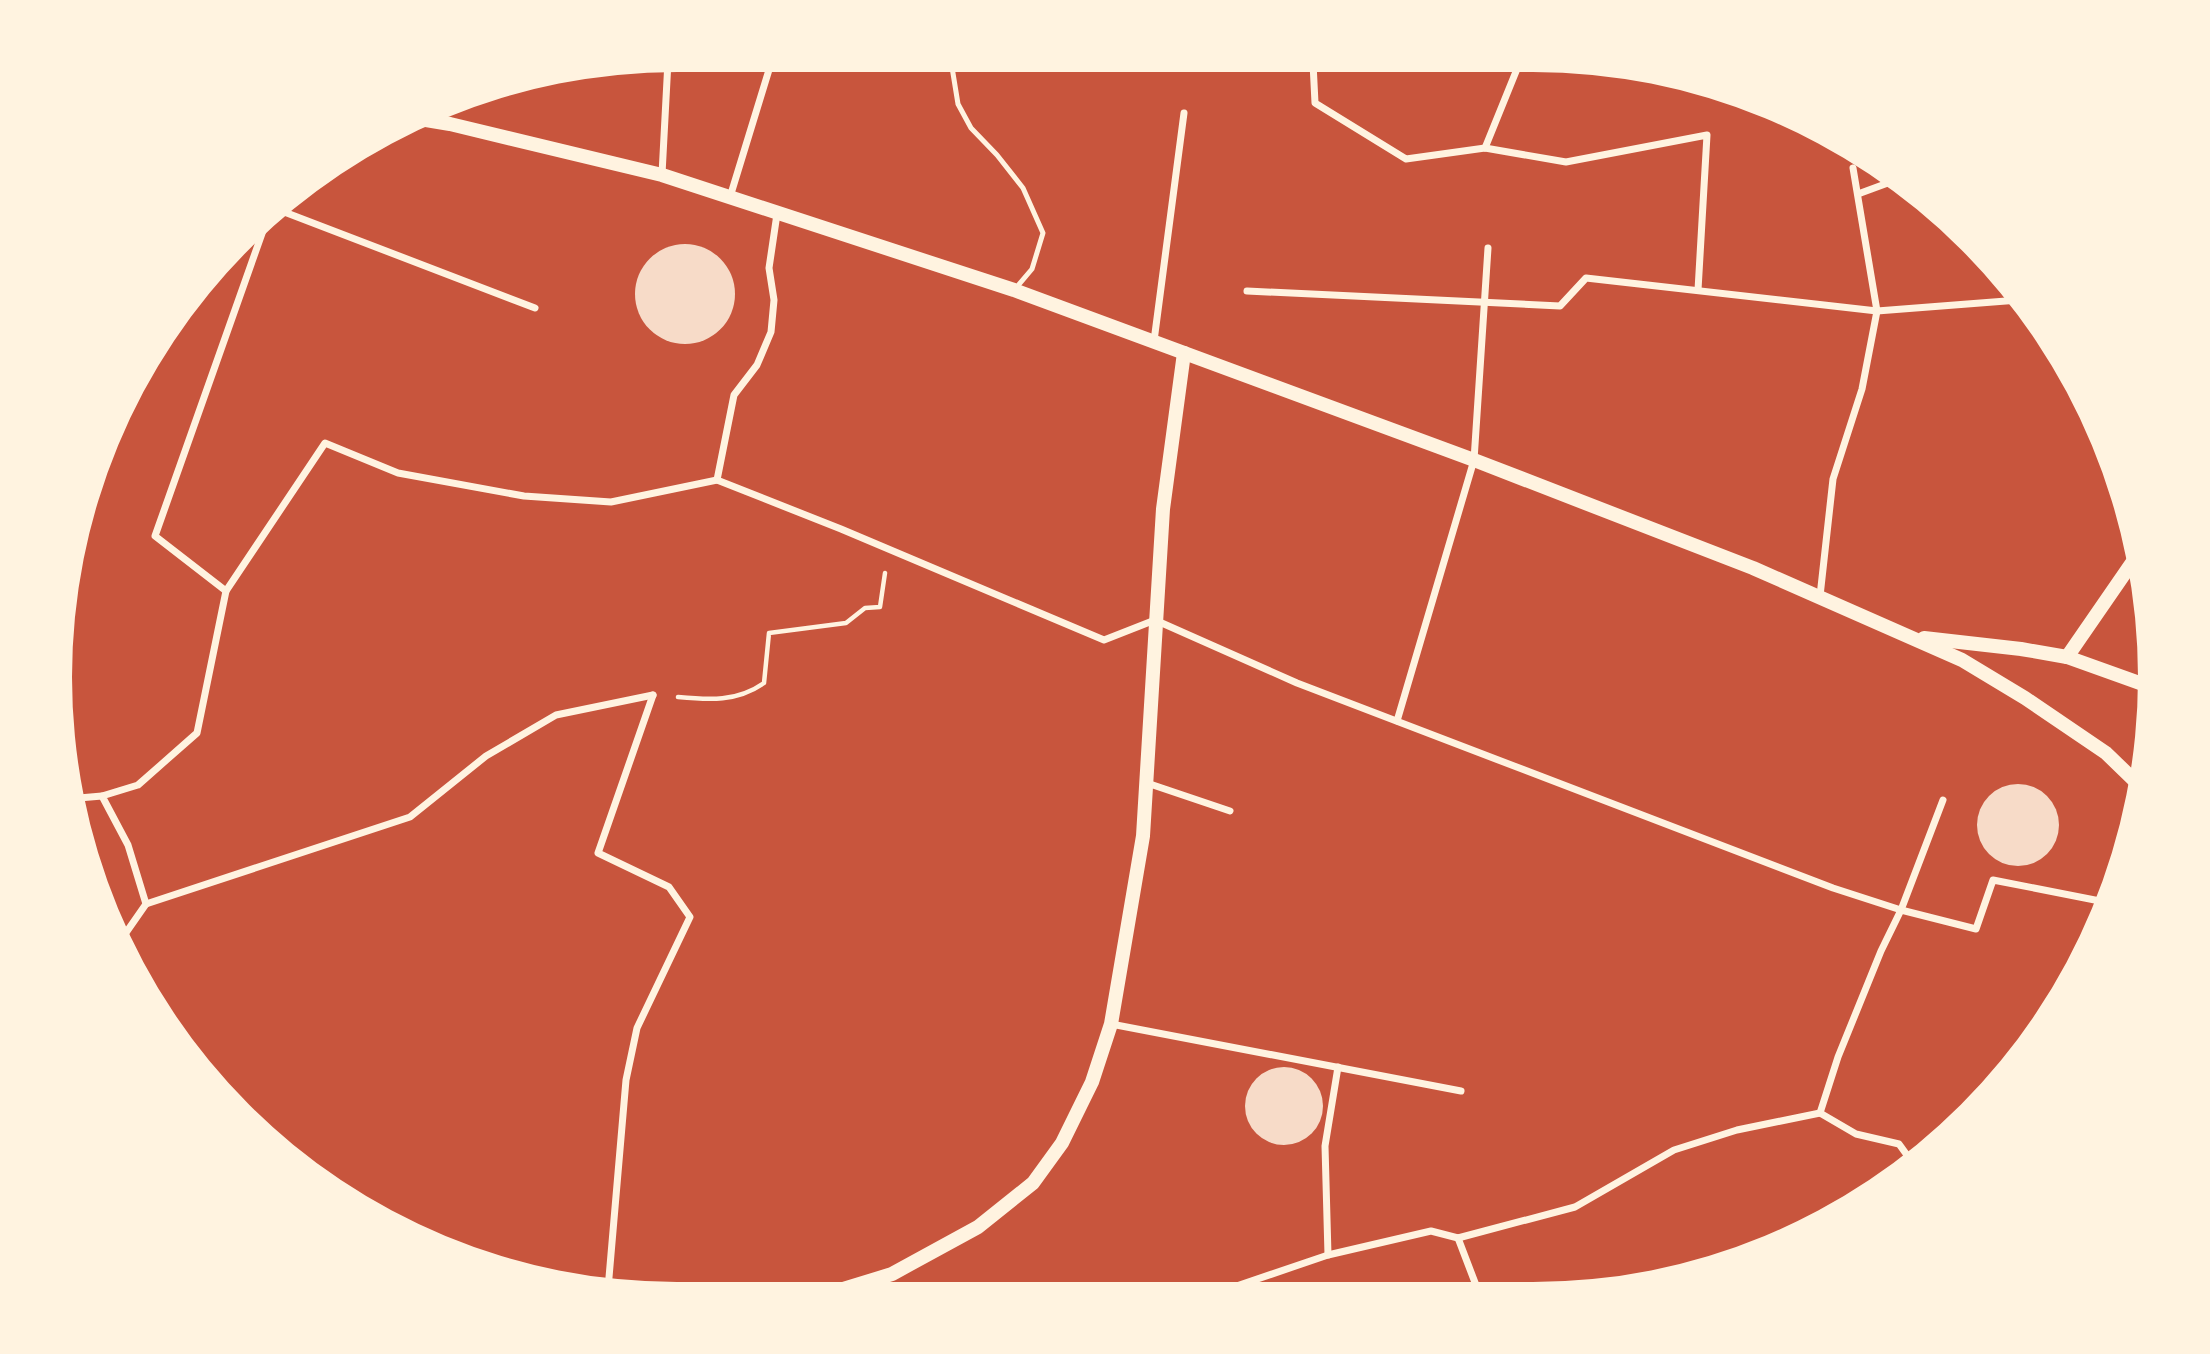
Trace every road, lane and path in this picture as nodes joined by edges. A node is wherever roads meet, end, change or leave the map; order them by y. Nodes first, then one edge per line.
1 (667, 72) edge
2 (768, 72) edge
3 (953, 72) edge
4 (1313, 72) edge
5 (1516, 72) edge
6 (1184, 113) dead end
7 (437, 122) edge
8 (1485, 148) junction
9 (1853, 168) dead end
10 (662, 175) junction
11 (1884, 184) edge
12 (1857, 194) junction
13 (729, 198) junction
14 (288, 214) edge
15 (776, 214) junction
16 (260, 239) edge
17 (1488, 248) dead end
18 (1014, 290) junction
19 (1698, 290) junction
20 (1247, 291) dead end
21 (2007, 301) edge
22 (1484, 302) junction
23 (536, 308) dead end
24 (1877, 311) junction
25 (1154, 341) junction
26 (1184, 353) junction
27 (1474, 460) junction
28 (717, 480) junction
29 (888, 548) junction
30 (2128, 568) edge
31 (226, 591) junction
32 (1820, 596) junction
33 (1155, 621) junction
34 (1909, 636) junction
35 (2067, 657) junction
36 (2138, 682) edge
37 (653, 695) junction
38 (1397, 721) junction
39 (2130, 776) edge
40 (1147, 783) junction
41 (102, 796) junction
42 (84, 798) edge
43 (1942, 800) dead end
44 (1230, 811) dead end
45 (2095, 900) edge
46 (146, 904) junction
47 (1901, 910) junction
48 (127, 930) edge
49 (1111, 1024) junction
50 (1338, 1067) junction
51 (1461, 1091) dead end
52 (1820, 1113) junction
53 (1906, 1153) edge
54 (1458, 1238) junction
55 (1328, 1255) junction
56 (609, 1278) edge
57 (866, 1282) edge
58 (1248, 1282) edge
59 (1475, 1282) edge

1 - 10 street
2 - 13 street
3 - 18 lane
4 - 8 street
5 - 8 street
6 - 25 street
7 - 10 main road
8 - 19 street
9 - 12 street
10 - 13 main road
11 - 12 street
12 - 24 street
13 - 15 main road
14 - 23 street
15 - 18 main road
15 - 28 street
16 - 31 street
17 - 22 street
18 - 25 main road
19 - 22 street
19 - 24 street
20 - 22 street
21 - 24 street
22 - 27 street
24 - 32 street
25 - 26 main road
26 - 27 main road
26 - 33 main road
27 - 32 main road
27 - 38 street
28 - 29 street
28 - 31 street
29 - 33 street
29 - 37 path
30 - 35 main road
31 - 41 street
32 - 34 main road
33 - 38 street
33 - 40 main road
34 - 35 main road
34 - 39 main road
35 - 36 main road
37 - 46 street
37 - 56 street
38 - 47 street
40 - 44 street
40 - 49 main road
41 - 42 street
41 - 46 street
43 - 47 street
45 - 47 street
46 - 48 street
47 - 52 street
49 - 50 street
49 - 57 main road
50 - 51 street
50 - 55 street
52 - 53 street
52 - 54 street
54 - 55 street
54 - 59 street
55 - 58 street

